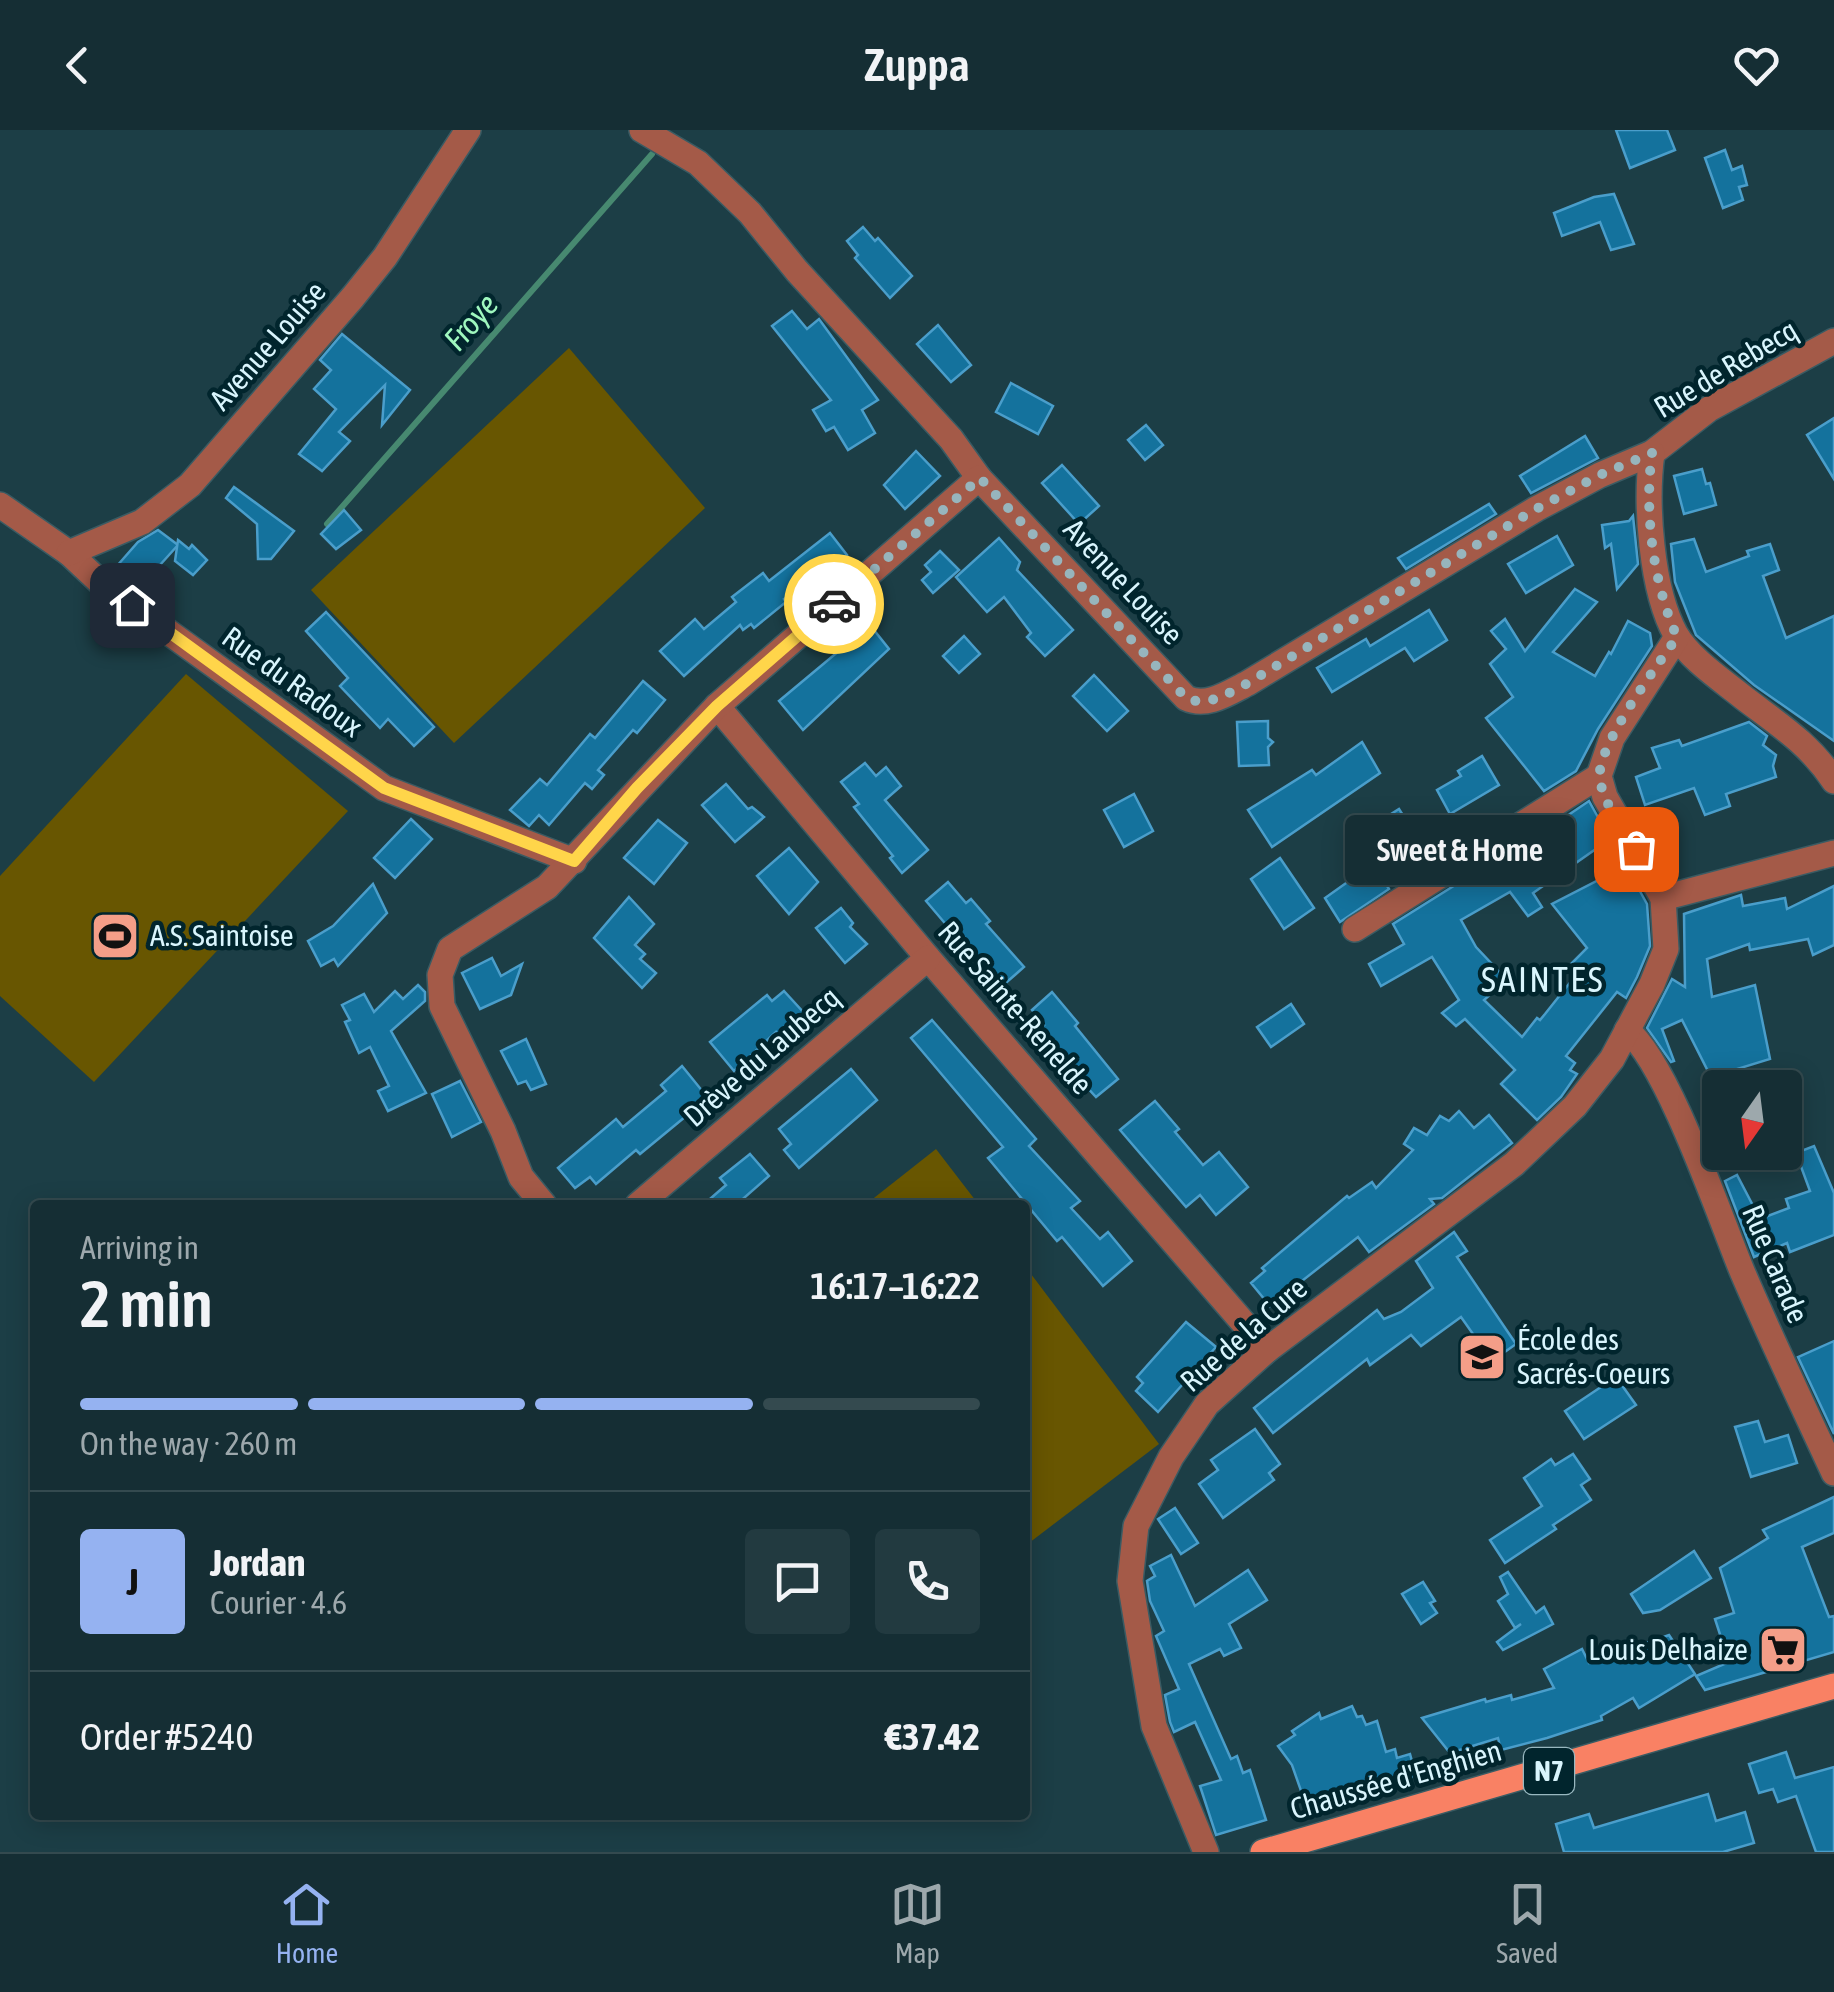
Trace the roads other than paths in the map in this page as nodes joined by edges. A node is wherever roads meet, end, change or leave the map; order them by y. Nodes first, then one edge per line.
1 (468, 130) edge
2 (642, 130) edge
3 (1834, 341) edge
4 (1652, 453) junction
5 (980, 478) junction
6 (0, 504) edge
7 (69, 553) junction
8 (1677, 637) junction
9 (717, 706) junction
10 (1599, 776) junction
11 (1834, 781) edge
12 (1834, 853) edge
13 (574, 861) junction
14 (1664, 898) junction
15 (1355, 929) dead end
16 (928, 958) junction
17 (1627, 1030) junction
18 (540, 1200) edge
19 (644, 1200) edge
20 (1266, 1350) junction
21 (1834, 1474) edge
22 (1834, 1686) edge
23 (1206, 1852) edge
24 (1263, 1852) edge

1 - 7 street, Avenue Louise
2 - 5 street, Avenue Louise
3 - 4 street, Rue de Rebecq
4 - 5 street, Avenue Louise
4 - 8 street
5 - 9 street
6 - 7 street, Rue du Radoux
7 - 13 street, Rue du Radoux
8 - 10 street
8 - 11 street
9 - 13 street
9 - 16 street, Rue Sainte-Renelde
10 - 14 street
10 - 15 street
12 - 14 street
13 - 18 street
14 - 17 street, Rue de la Cure
16 - 19 street, Drève du Laubecq
16 - 20 street, Rue Sainte-Renelde
17 - 20 street, Rue de la Cure
17 - 21 street, Rue Carade
20 - 23 street, Rue de la Cure
22 - 24 main road, Chaussée d'Enghien / N7

